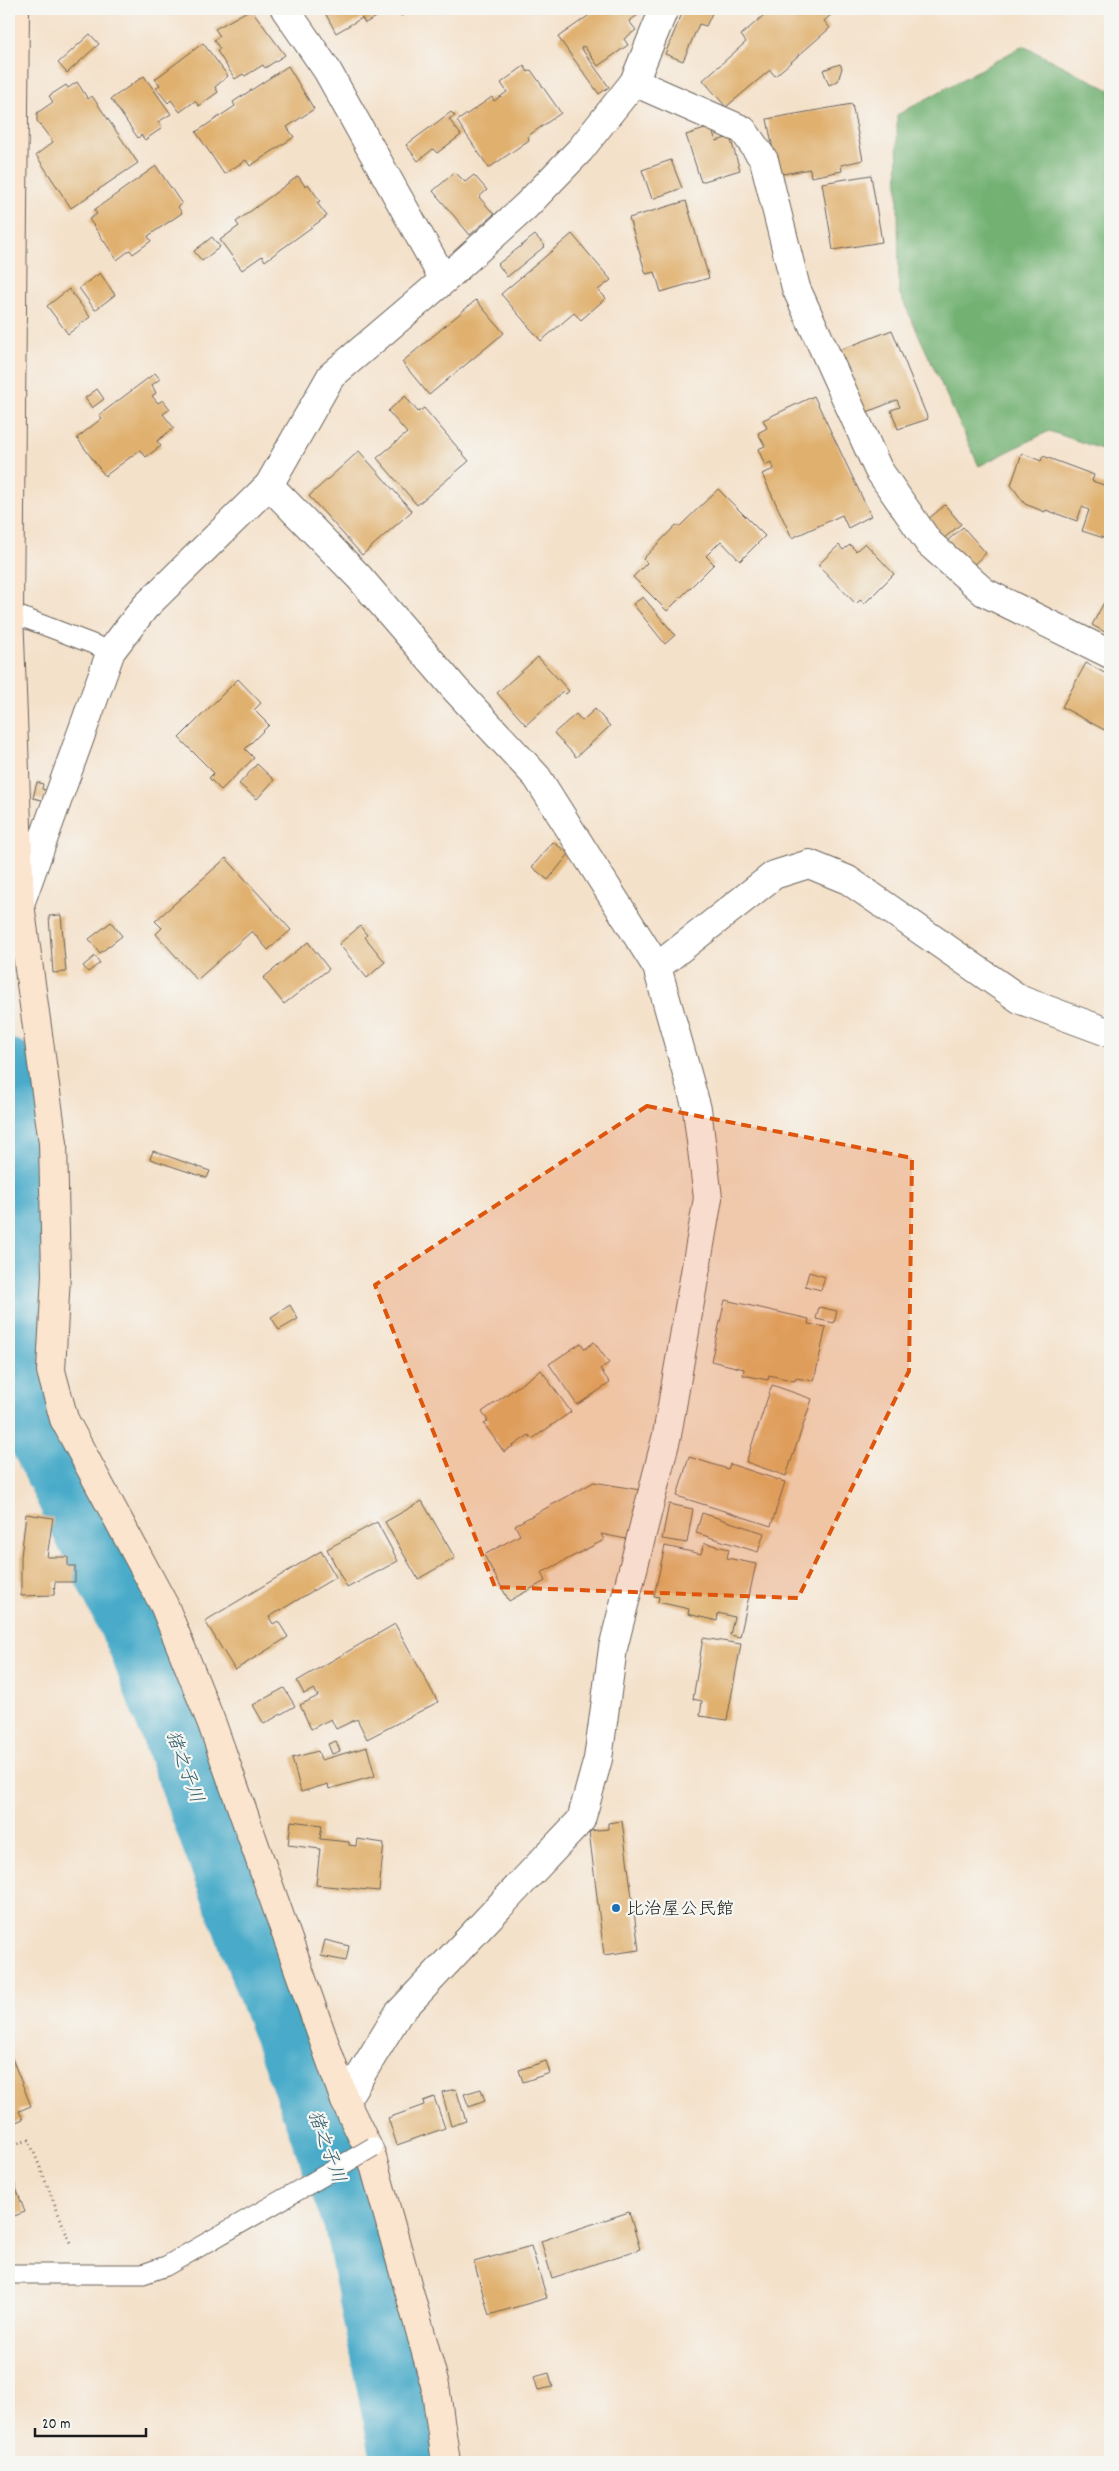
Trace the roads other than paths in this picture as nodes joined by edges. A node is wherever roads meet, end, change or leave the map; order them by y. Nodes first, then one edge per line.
1 (15, 9) edge
2 (285, 9) edge
3 (664, 9) edge
4 (634, 82) junction
5 (444, 280) junction
6 (269, 485) junction
7 (9, 612) edge
8 (112, 651) junction
9 (1110, 654) edge
10 (20, 904) junction
11 (657, 967) junction
12 (1110, 1033) edge
13 (345, 2101) junction
14 (373, 2147) dead end
15 (9, 2274) edge
16 (446, 2462) edge

1 - 7 street
2 - 5 street
3 - 4 street
4 - 5 street
4 - 9 street
5 - 6 street
6 - 8 street
6 - 11 street
7 - 8 lane
7 - 10 street
8 - 10 street
10 - 13 street
11 - 12 street
11 - 13 street
13 - 16 street
14 - 15 lane, bridge

